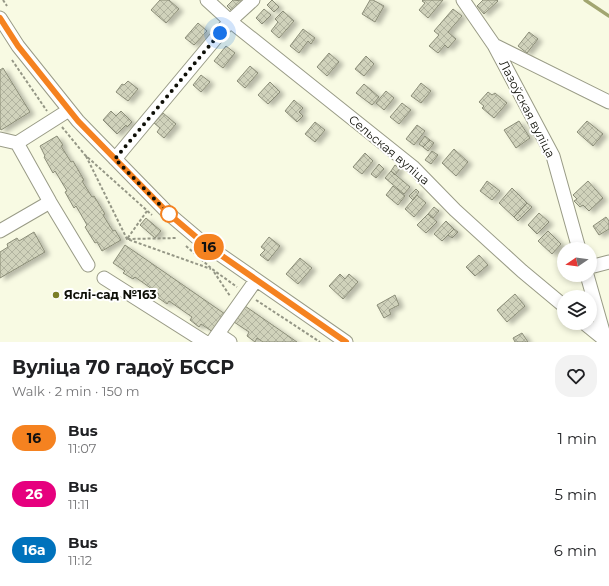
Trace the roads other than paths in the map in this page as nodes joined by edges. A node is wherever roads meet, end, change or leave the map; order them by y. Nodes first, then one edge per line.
1 (207, 0) edge
2 (253, 0) edge
3 (463, 0) edge
4 (0, 18) edge
5 (230, 21) junction
6 (494, 45) junction
7 (609, 102) edge
8 (69, 110) junction
9 (0, 139) edge
10 (17, 143) junction
11 (115, 159) junction
12 (50, 202) junction
13 (0, 231) edge
14 (577, 242) edge
15 (609, 262) edge
16 (88, 265) dead end
17 (597, 265) edge
18 (104, 278) dead end
19 (256, 280) junction
20 (589, 282) edge
21 (557, 300) edge
22 (592, 330) edge
23 (215, 338) edge
24 (605, 341) edge
25 (206, 342) edge
26 (230, 342) edge
27 (346, 342) edge

1 - 5 street, Сельская вуліца
2 - 5 street
3 - 6 street, Лазоўская вуліца
4 - 8 street
5 - 11 street
5 - 21 street, Сельская вуліца
6 - 7 street
6 - 14 street, Лазоўская вуліца
8 - 10 street
8 - 11 street
9 - 10 street
10 - 12 street
11 - 19 street
12 - 13 street
12 - 16 street
15 - 17 street
18 - 25 street
19 - 23 street
19 - 27 street
20 - 24 street
22 - 24 street
23 - 26 street

